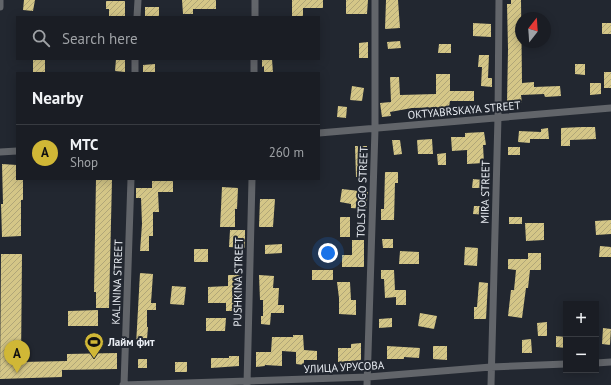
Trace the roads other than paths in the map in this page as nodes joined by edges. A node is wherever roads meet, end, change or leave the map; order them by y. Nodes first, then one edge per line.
1 (0, 0) edge
2 (138, 0) edge
3 (255, 0) edge
4 (375, 0) edge
5 (499, 0) edge
6 (0, 7) edge
7 (137, 16) edge
8 (255, 16) edge
9 (135, 60) edge
10 (254, 60) edge
11 (135, 72) edge
12 (254, 72) edge
13 (611, 108) edge
14 (498, 117) junction
15 (375, 129) junction
16 (320, 133) edge
17 (16, 151) edge
18 (0, 152) edge
19 (131, 180) edge
20 (252, 180) edge
21 (611, 362) edge
22 (599, 363) edge
23 (563, 364) edge
24 (491, 368) junction
25 (368, 381) edge
26 (247, 383) edge
27 (124, 385) edge
28 (491, 385) edge

1 - 6 street
2 - 7 street
3 - 8 street
4 - 15 street, TOLSTOGO STREET
5 - 14 street, MIRA STREET
9 - 11 street
10 - 12 street
13 - 14 street, OKTYABRSKAYA STREET
14 - 15 street, OKTYABRSKAYA STREET
14 - 24 street, MIRA STREET
15 - 16 street, OKTYABRSKAYA STREET
15 - 25 street, TOLSTOGO STREET
17 - 18 street
19 - 27 street, KALININA STREET
20 - 26 street, PUSHKINA STREET
21 - 22 street
23 - 24 street, УЛИЦА УРУСОВА
24 - 25 street, УЛИЦА УРУСОВА
24 - 28 street, MIRA STREET
25 - 26 street, УЛИЦА УРУСОВА
26 - 27 street, УЛИЦА УРУСОВА

